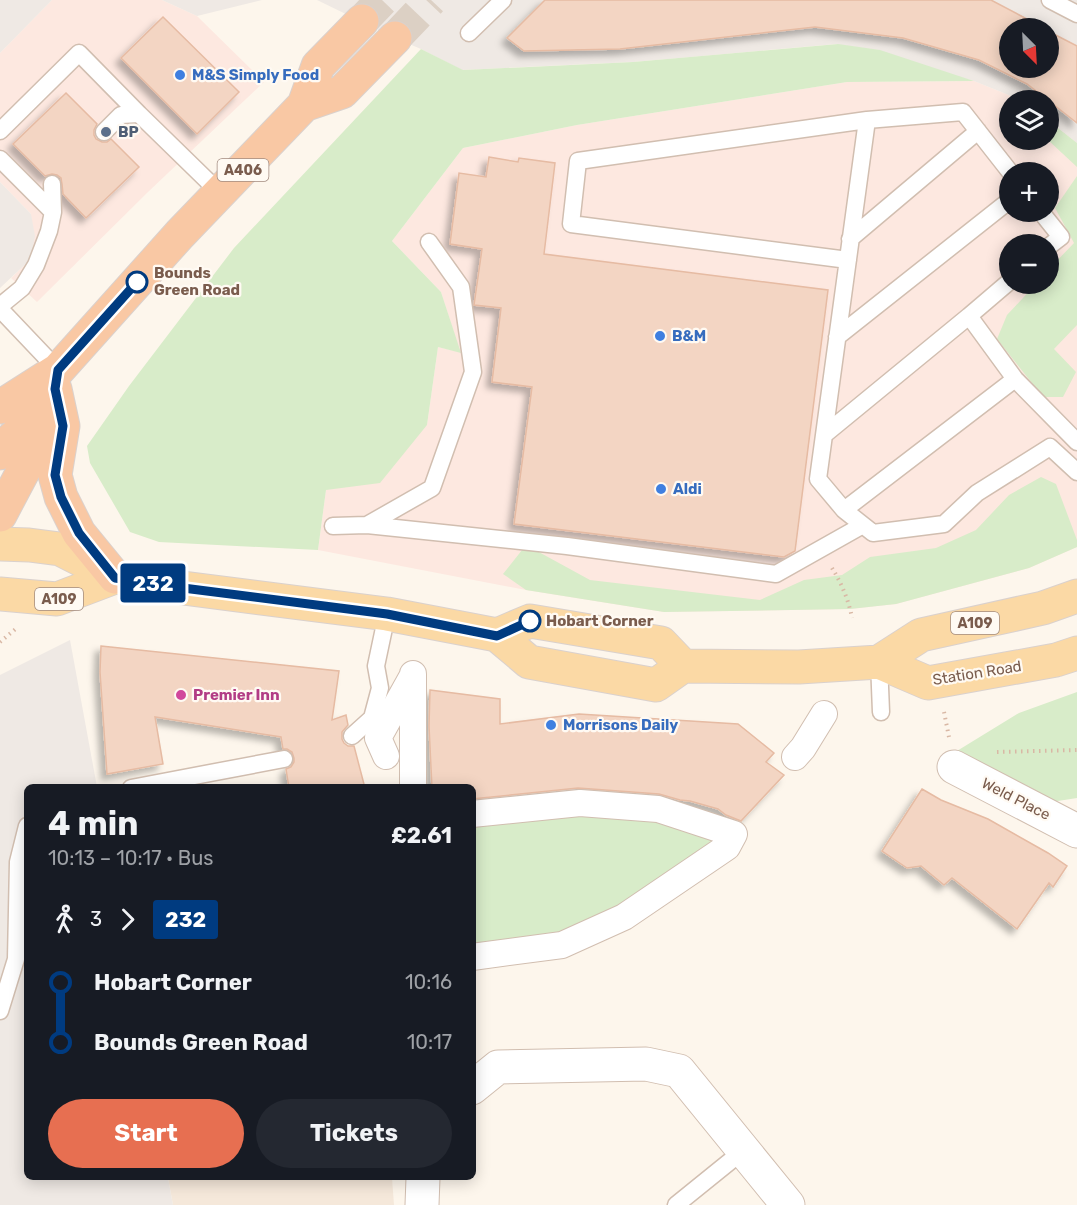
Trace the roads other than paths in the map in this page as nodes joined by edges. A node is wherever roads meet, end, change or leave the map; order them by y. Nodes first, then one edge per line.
1 (503, 0) edge
2 (1050, 0) edge
3 (1077, 14) edge
4 (362, 21) tunnel mouth
5 (469, 33) dead end
6 (395, 38) tunnel mouth
7 (304, 105) junction
8 (139, 114) junction
9 (867, 120) junction
10 (0, 131) edge
11 (978, 131) junction
12 (104, 132) dead end
13 (0, 159) edge
14 (1002, 162) edge
15 (52, 184) dead end
16 (220, 193) junction
17 (999, 209) edge
18 (53, 213) junction
19 (1049, 222) edge
20 (1059, 234) edge
21 (850, 239) junction
22 (429, 242) dead end
23 (848, 260) junction
24 (999, 290) edge
25 (0, 308) edge
26 (969, 316) junction
27 (837, 337) junction
28 (1015, 379) junction
29 (54, 388) junction
30 (0, 407) edge
31 (824, 435) junction
32 (1075, 438) edge
33 (0, 453) edge
34 (1077, 472) edge
35 (844, 510) junction
36 (0, 515) edge
37 (367, 525) junction
38 (863, 525) junction
39 (333, 526) dead end
40 (0, 544) edge
41 (115, 578) junction
42 (0, 594) edge
43 (1077, 596) edge
44 (387, 614) junction
45 (1077, 653) edge
46 (879, 662) junction
47 (881, 712) dead end
48 (824, 714) dead end
49 (352, 736) dead end
50 (952, 755) road end
51 (386, 756) dead end
52 (795, 757) dead end
53 (284, 759) dead end
54 (152, 784) edge
55 (403, 784) edge
56 (476, 814) edge
57 (1077, 831) edge
58 (24, 838) edge
59 (476, 956) edge
60 (0, 1011) edge
61 (476, 1085) edge
62 (744, 1150) junction
63 (423, 1180) edge
64 (422, 1205) edge
65 (676, 1205) edge
66 (788, 1205) edge

1 - 5 lane
2 - 3 lane
4 - 7 highway, A406
6 - 7 highway, A406
7 - 16 highway, A406
8 - 10 lane
8 - 12 lane
8 - 16 lane
9 - 11 lane
9 - 21 lane
9 - 23 lane
11 - 14 lane
11 - 21 lane
13 - 18 lane
15 - 18 lane
16 - 29 highway, A406
17 - 27 lane
18 - 25 lane
19 - 20 lane
21 - 23 lane
22 - 37 lane
23 - 27 lane
24 - 26 lane
25 - 29 lane
26 - 28 lane
26 - 31 lane
27 - 31 lane
28 - 32 lane
28 - 35 lane
29 - 30 highway, A406
29 - 33 highway
29 - 36 highway, A406
29 - 41 highway
31 - 35 lane
34 - 38 lane
35 - 38 lane
37 - 38 lane
37 - 39 lane
40 - 41 main road, Station Road / A109
41 - 42 main road, Station Road / A109
41 - 44 main road, Station Road / A109
43 - 46 main road, Station Road / A109
44 - 46 main road, Station Road / A109
44 - 49 lane
45 - 46 main road, Station Road / A109
46 - 47 lane
48 - 52 street
50 - 57 street, Weld Place
51 - 55 street
53 - 54 lane
56 - 59 street
58 - 60 lane
61 - 62 street
62 - 65 lane
62 - 66 street
63 - 64 street

